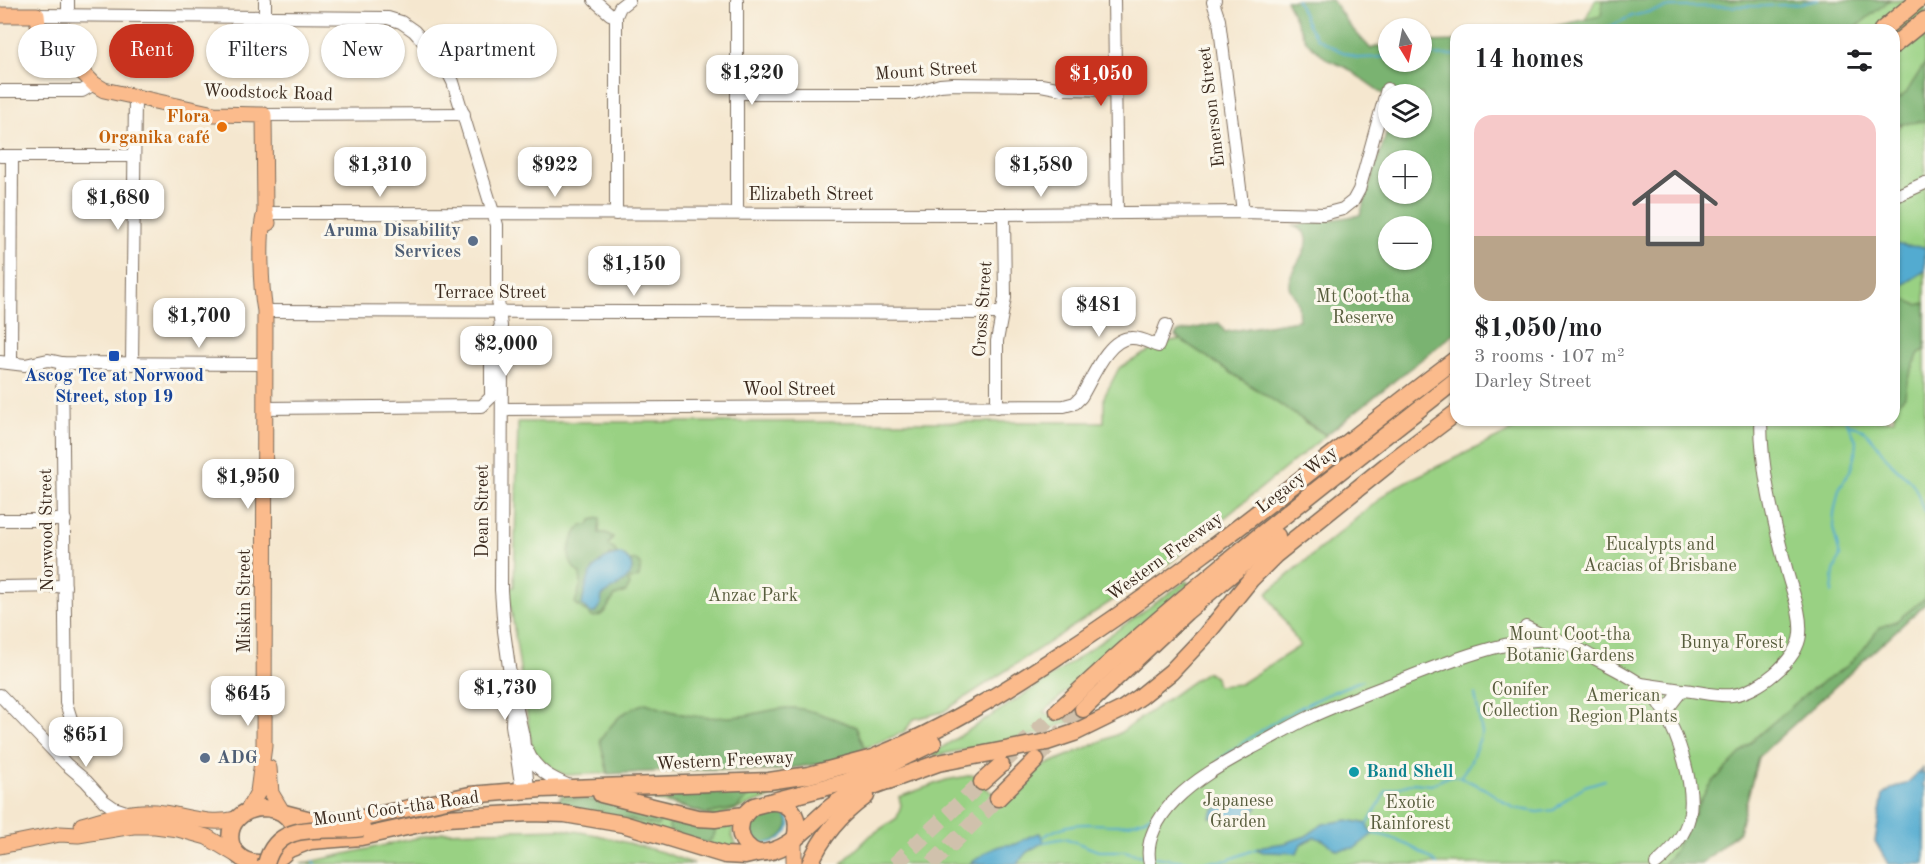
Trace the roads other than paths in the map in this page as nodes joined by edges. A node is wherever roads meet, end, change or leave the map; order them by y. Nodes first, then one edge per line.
1 (68, 0) edge
2 (265, 0) edge
3 (594, 0) edge
4 (629, 0) edge
5 (737, 0) edge
6 (1114, 0) edge
7 (1918, 0) edge
8 (1213, 1) edge
9 (0, 15) edge
10 (37, 15) junction
11 (68, 15) junction
12 (265, 16) junction
13 (616, 16) junction
14 (1925, 20) edge
15 (1889, 24) edge
16 (1900, 40) edge
17 (94, 84) junction
18 (1116, 90) junction
19 (0, 91) edge
20 (737, 93) junction
21 (135, 98) junction
22 (464, 114) junction
23 (264, 115) junction
24 (1378, 121) edge
25 (6, 156) edge
26 (134, 156) junction
27 (1925, 183) edge
28 (1900, 194) edge
29 (1243, 212) junction
30 (266, 213) junction
31 (494, 213) junction
32 (737, 213) junction
33 (1117, 213) junction
34 (616, 214) junction
35 (1004, 214) junction
36 (265, 311) junction
37 (500, 311) junction
38 (1002, 313) junction
39 (1166, 325) dead end
40 (501, 327) junction
41 (5, 362) edge
42 (62, 363) junction
43 (132, 364) junction
44 (265, 364) junction
45 (1450, 364) edge
46 (1450, 385) edge
47 (1450, 399) edge
48 (997, 407) junction
49 (265, 408) junction
50 (502, 409) junction
51 (1450, 418) edge
52 (1761, 426) edge
53 (0, 520) edge
54 (65, 520) junction
55 (65, 586) junction
56 (0, 587) edge
57 (1641, 684) junction
58 (1682, 690) junction
59 (0, 695) edge
60 (513, 696) junction
61 (1083, 709) tunnel mouth
62 (1058, 711) tunnel mouth
63 (1665, 712) junction
64 (524, 740) junction
65 (264, 746) junction
66 (58, 756) junction
67 (521, 759) junction
68 (1036, 760) tunnel mouth
69 (1001, 765) tunnel mouth
70 (881, 771) junction
71 (982, 782) tunnel mouth
72 (576, 787) junction
73 (520, 790) junction
74 (998, 798) tunnel mouth
75 (761, 804) junction
76 (130, 813) junction
77 (284, 813) junction
78 (242, 815) junction
79 (744, 815) junction
80 (112, 823) junction
81 (368, 832) junction
82 (794, 839) junction
83 (679, 841) junction
84 (0, 846) edge
85 (761, 857) edge
86 (283, 858) edge
87 (252, 862) edge
88 (719, 864) edge
89 (794, 864) edge
90 (810, 864) edge
91 (1150, 864) edge
92 (1656, 864) edge

1 - 11 street
2 - 12 street
3 - 13 street
4 - 13 street
5 - 20 street
6 - 18 street
7 - 15 highway
8 - 29 street, Emerson Street
9 - 10 main road
10 - 11 street
10 - 17 main road, Woodstock Road
11 - 12 street
12 - 22 street, Dean Street
13 - 34 street
14 - 16 highway
17 - 19 street
17 - 21 main road, Woodstock Road
18 - 20 street, Mount Street
18 - 33 street
20 - 32 street
21 - 23 main road, Woodstock Road
21 - 26 street
22 - 23 street, Woodstock Road
22 - 31 street, Dean Street
23 - 30 main road, Miskin Street
24 - 29 street, Elizabeth Street
25 - 26 street
25 - 41 street
26 - 43 street
27 - 28 street
29 - 33 street, Elizabeth Street
30 - 31 street, Elizabeth Street
30 - 36 main road, Miskin Street
31 - 34 street, Elizabeth Street
31 - 37 street, Dean Street
32 - 34 street, Elizabeth Street
32 - 35 street, Elizabeth Street
33 - 35 street, Elizabeth Street
35 - 38 street, Cross Street
36 - 37 street, Terrace Street
36 - 44 main road, Miskin Street
37 - 38 street, Terrace Street
37 - 40 street, Dean Street
38 - 48 street, Cross Street
39 - 48 street, Wool Street
40 - 49 street, Dean Street
40 - 50 street, Dean Street
41 - 42 street
42 - 43 street
42 - 54 street, Norwood Street
43 - 44 street
44 - 49 main road, Miskin Street
45 - 70 highway, Western Freeway
46 - 62 highway, Legacy Way
47 - 61 highway, Legacy Way
48 - 50 street, Wool Street
49 - 65 main road, Miskin Street
50 - 60 street, Dean Street
51 - 70 highway, Western Freeway
52 - 58 street
53 - 54 street
54 - 55 street, Norwood Street
55 - 56 street
55 - 66 street, Norwood Street
57 - 58 street
57 - 63 street
57 - 91 street
58 - 63 street
59 - 66 street
60 - 64 street, Dean Street
60 - 67 street, Dean Street
63 - 92 street
64 - 67 street, Dean Street
64 - 72 street
65 - 77 main road, Miskin Street
65 - 78 main road, Miskin Street
66 - 76 street
66 - 80 street
67 - 73 street, Dean Street
68 - 74 highway
69 - 71 highway
70 - 72 highway, Western Freeway
70 - 75 highway
70 - 82 highway, Western Freeway
70 - 90 highway
72 - 73 highway, Mount Coot-tha Road
72 - 79 highway
73 - 77 highway, Mount Coot-tha Road
73 - 81 highway
75 - 79 highway
75 - 82 highway
76 - 78 main road
76 - 80 main road
77 - 78 highway, Mount Coot-tha Road
77 - 86 highway
78 - 87 highway
79 - 85 highway
80 - 84 main road
80 - 87 main road
81 - 83 highway, Mount Coot-tha Road
81 - 86 highway, Mount Coot-tha Road
81 - 87 highway, bridge
82 - 85 highway
82 - 89 main road
83 - 85 highway, Mount Coot-tha Road
83 - 88 highway
86 - 87 highway, Mount Coot-tha Road

